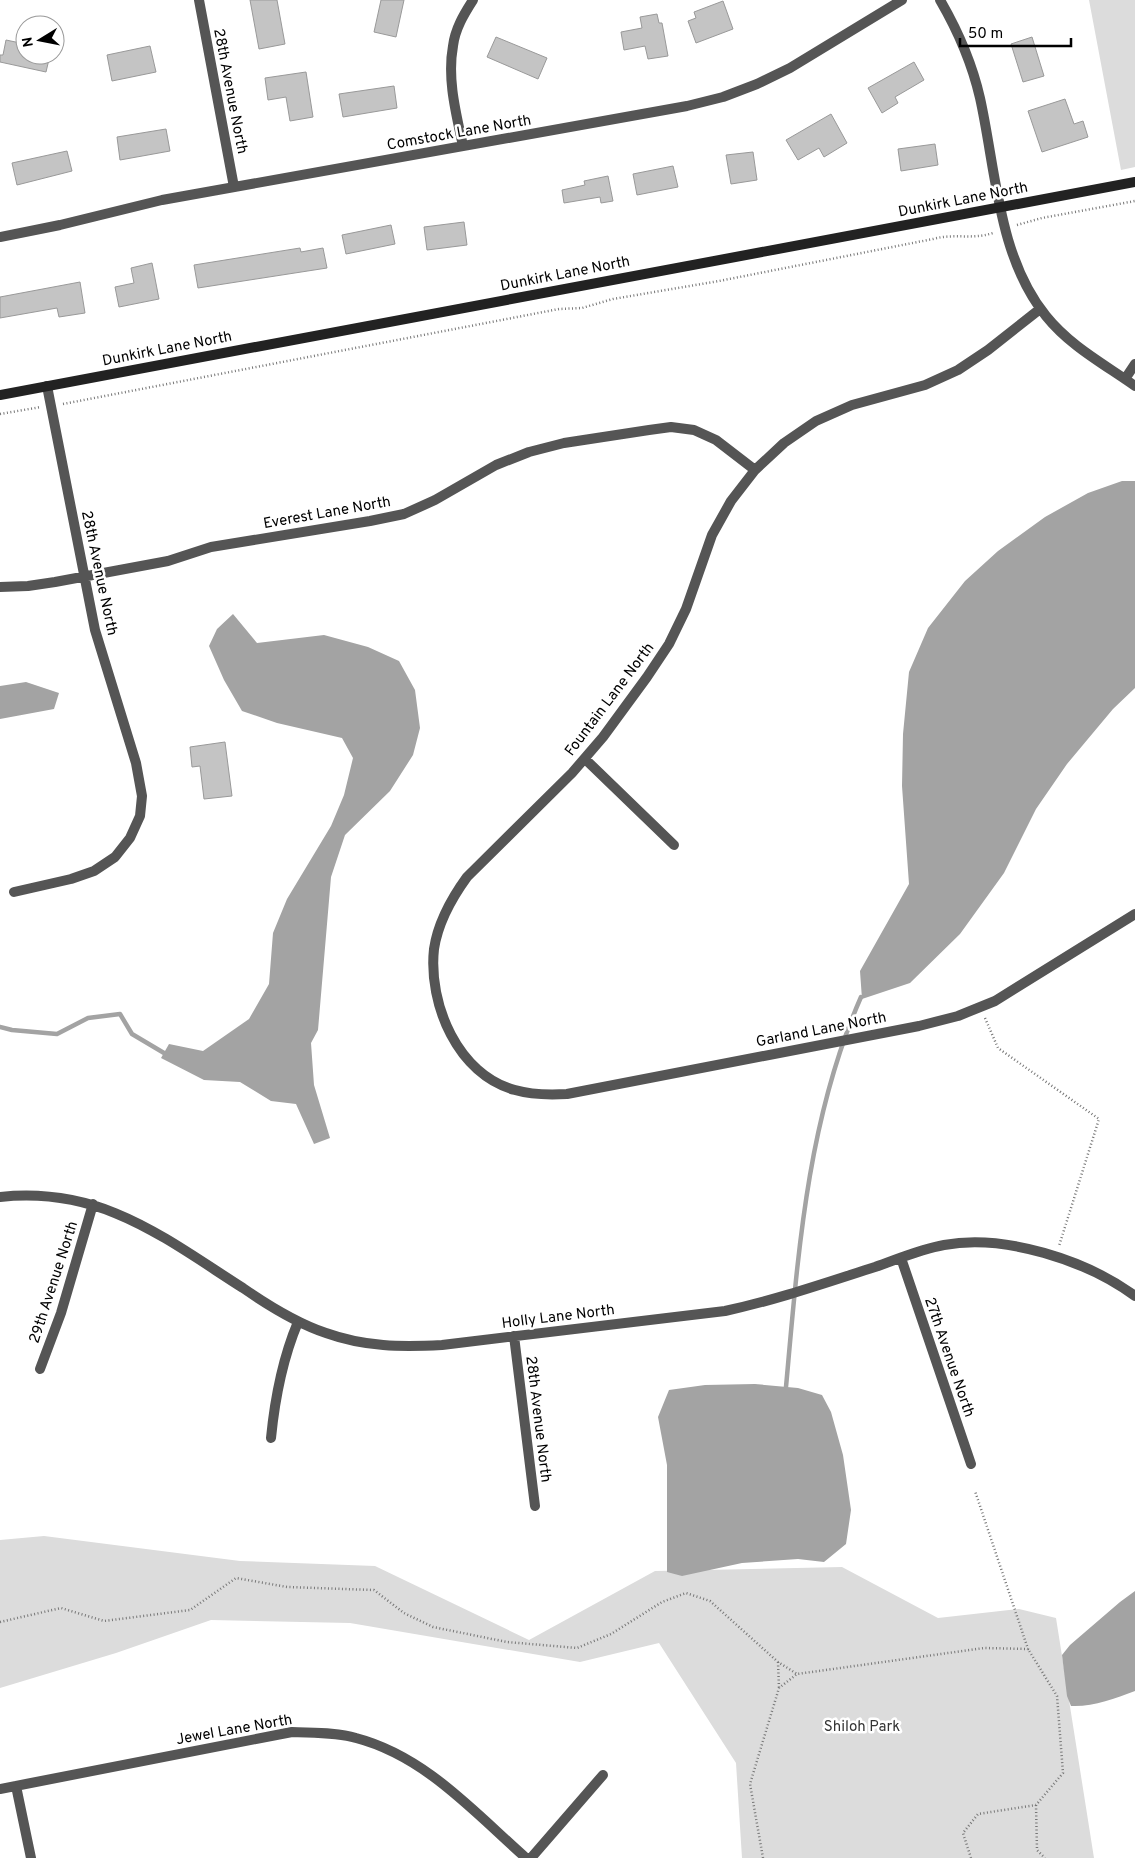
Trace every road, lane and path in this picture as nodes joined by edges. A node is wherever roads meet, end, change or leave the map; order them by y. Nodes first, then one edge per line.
1 (199, 0) edge
2 (473, 0) edge
3 (902, 0) edge
4 (940, 0) edge
5 (463, 146) junction
6 (1135, 182) edge
7 (234, 188) junction
8 (1135, 201) edge
9 (1001, 207) junction
10 (1005, 229) junction
11 (0, 237) edge
12 (1040, 309) junction
13 (1135, 364) edge
14 (1125, 379) junction
15 (47, 386) junction
16 (1135, 386) edge
17 (0, 395) edge
18 (51, 406) junction
19 (0, 414) edge
20 (755, 470) junction
21 (84, 577) junction
22 (0, 586) edge
23 (585, 759) junction
24 (674, 845) dead end
25 (14, 892) dead end
26 (1135, 914) edge
27 (980, 1007) junction
28 (490, 1080) joint
29 (0, 1197) edge
30 (93, 1204) junction
31 (1055, 1257) junction
32 (900, 1258) junction
33 (1135, 1296) edge
34 (298, 1322) junction
35 (514, 1336) junction
36 (40, 1369) dead end
37 (271, 1438) dead end
38 (971, 1464) dead end
39 (975, 1491) dead end
40 (535, 1506) dead end
41 (0, 1622) edge
42 (1028, 1649) junction
43 (778, 1662) junction
44 (797, 1674) junction
45 (779, 1688) junction
46 (603, 1775) dead end
47 (16, 1786) junction
48 (0, 1789) edge
49 (1036, 1804) junction
50 (31, 1858) edge
51 (526, 1858) edge
52 (531, 1858) edge
53 (763, 1858) edge
54 (971, 1858) edge
55 (1045, 1858) edge

1 - 7 street, 28th Avenue North
2 - 5 street
3 - 5 street, Comstock Lane North
4 - 9 street
5 - 7 street, Comstock Lane North
6 - 9 street, Dunkirk Lane North
7 - 11 street, Comstock Lane North
8 - 10 path
9 - 10 street
9 - 15 street, Dunkirk Lane North
10 - 12 street
10 - 18 path
12 - 14 street
12 - 20 street, Fountain Lane North
13 - 14 street
14 - 16 street
15 - 17 street, Dunkirk Lane North
15 - 18 street, 28th Avenue North
18 - 19 path
18 - 21 street, 28th Avenue North
20 - 21 street, Everest Lane North
20 - 23 street, Fountain Lane North
21 - 22 street, Everest Lane North
21 - 25 street, 28th Avenue North
23 - 24 street
23 - 28 street, Fountain Lane North
26 - 27 street, Garland Lane North
27 - 28 street, Garland Lane North
27 - 31 path
29 - 30 street, Holly Lane North
30 - 34 street, Holly Lane North
30 - 36 street, 29th Avenue North
31 - 32 street, Holly Lane North
31 - 33 street, Holly Lane North
32 - 35 street, Holly Lane North
32 - 38 street, 27th Avenue North
34 - 35 street, Holly Lane North
34 - 37 street
35 - 40 street, 28th Avenue North
39 - 42 path
41 - 43 path
42 - 44 path
42 - 49 path
43 - 44 path
43 - 45 path
44 - 45 path
45 - 53 path
46 - 52 street
47 - 48 street, Jewel Lane North
47 - 50 street
47 - 51 street, Jewel Lane North
49 - 54 path
49 - 55 path

